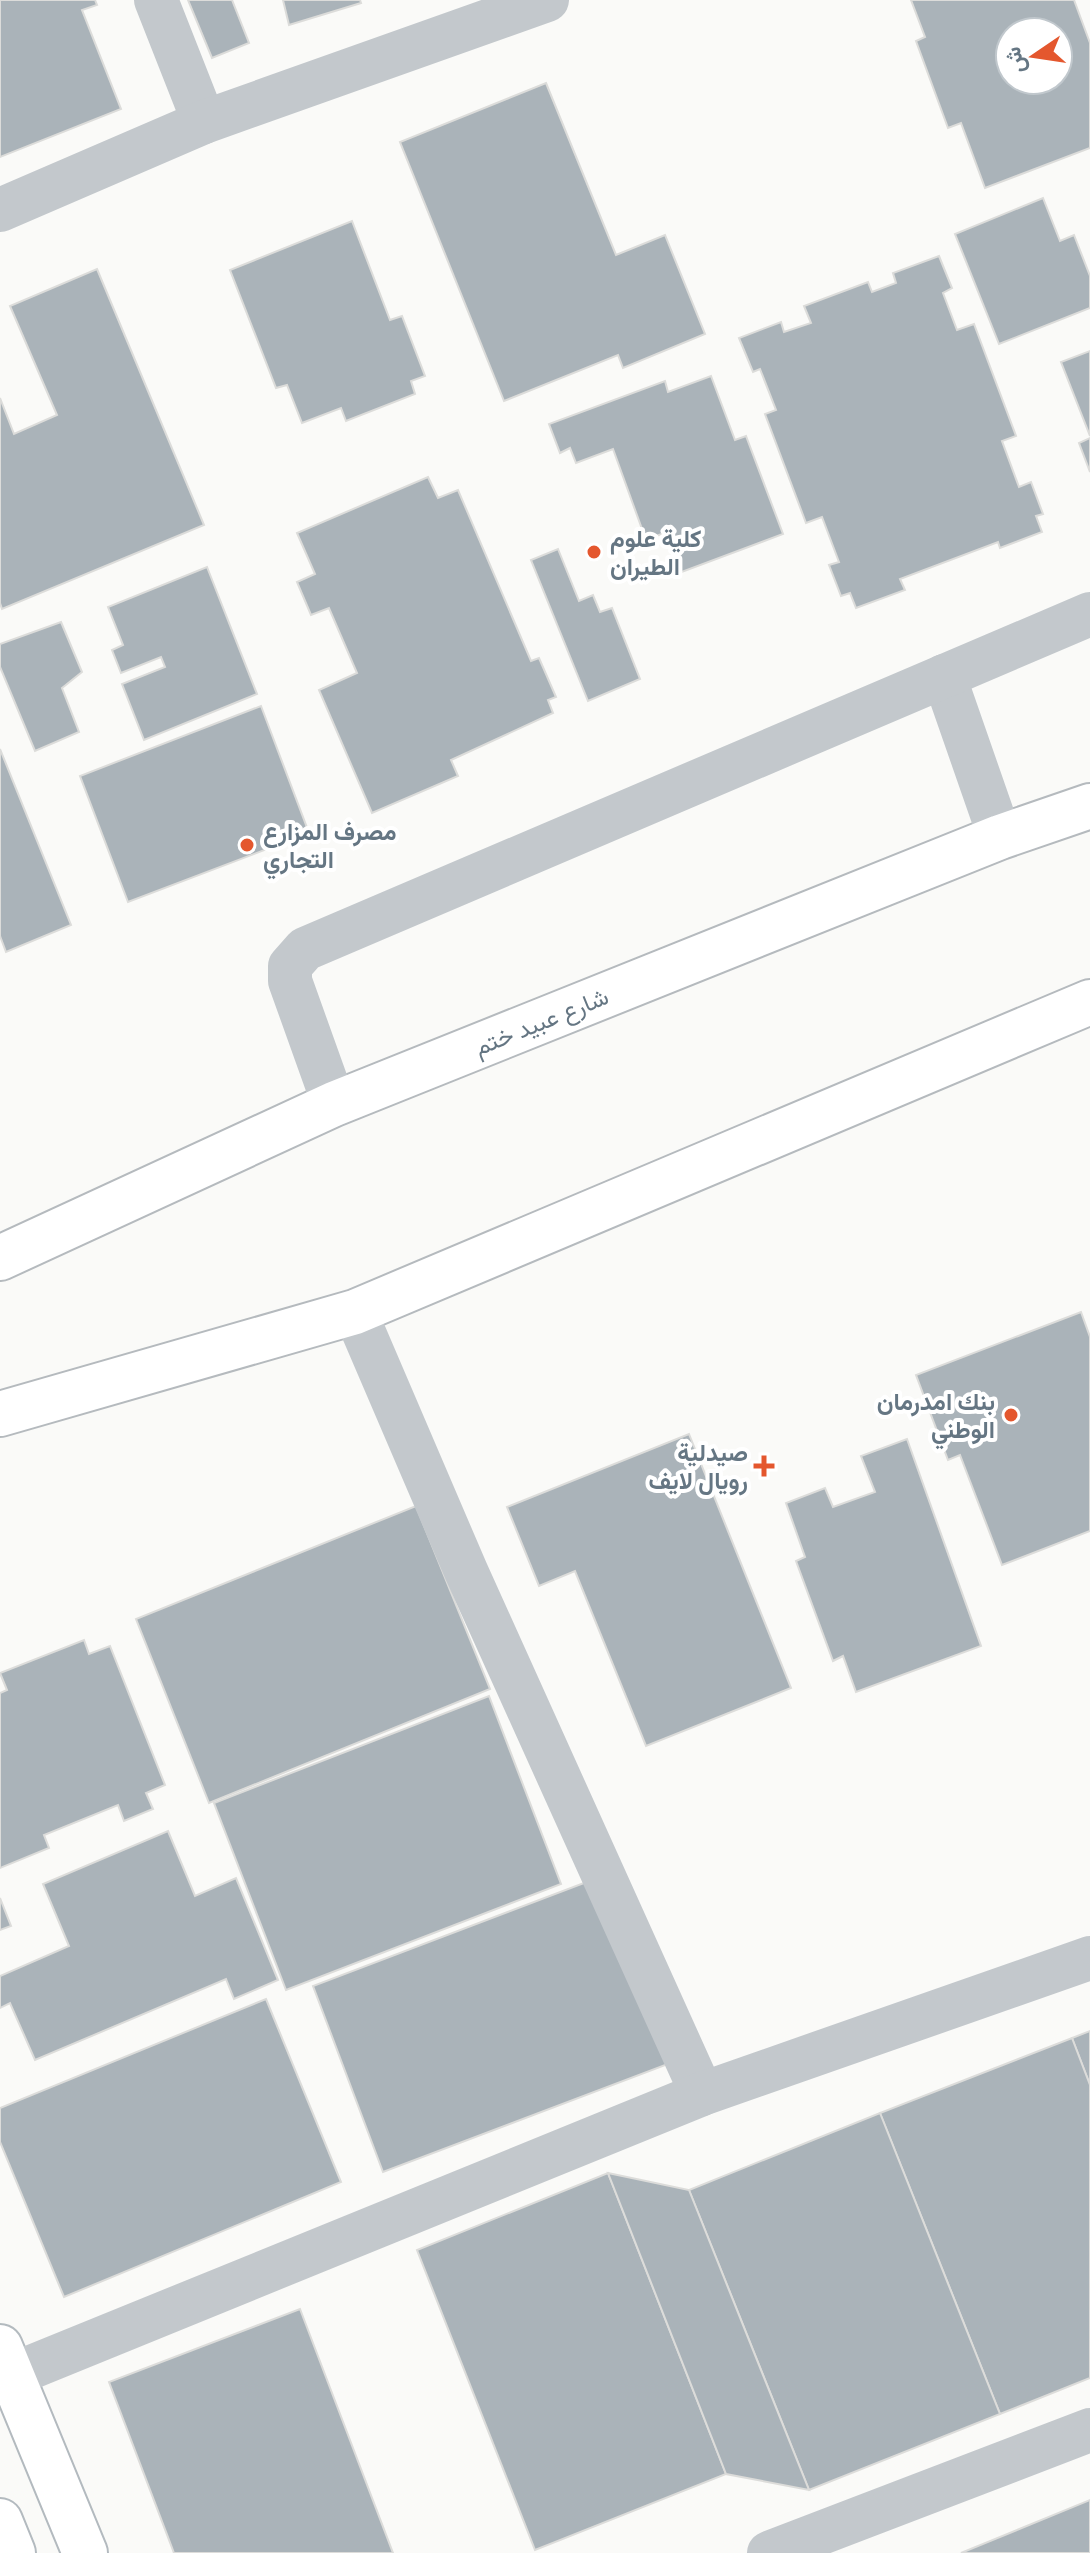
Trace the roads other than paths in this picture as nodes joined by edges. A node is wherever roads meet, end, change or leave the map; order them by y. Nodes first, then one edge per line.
1 (156, 0) edge
2 (547, 0) edge
3 (204, 122) junction
4 (0, 210) edge
5 (1090, 614) edge
6 (944, 676) junction
7 (1090, 806) edge
8 (1000, 837) junction
9 (1090, 1002) edge
10 (334, 1104) junction
11 (0, 1258) edge
12 (355, 1312) junction
13 (0, 1414) edge
14 (1090, 1958) edge
15 (702, 2094) junction
16 (6, 2361) edge
17 (1090, 2430) edge
18 (0, 2521) edge
19 (13, 2553) edge
20 (85, 2553) edge
21 (769, 2553) edge

1 - 3 street
2 - 3 street
3 - 4 street
5 - 6 street
6 - 8 street
6 - 10 street
7 - 8 main road, شارع عبيد ختم
8 - 10 main road, شارع عبيد ختم
9 - 12 main road
10 - 11 main road, شارع عبيد ختم
12 - 13 main road
12 - 15 street
14 - 15 street
15 - 16 street
16 - 20 main road
17 - 21 street
18 - 19 main road

